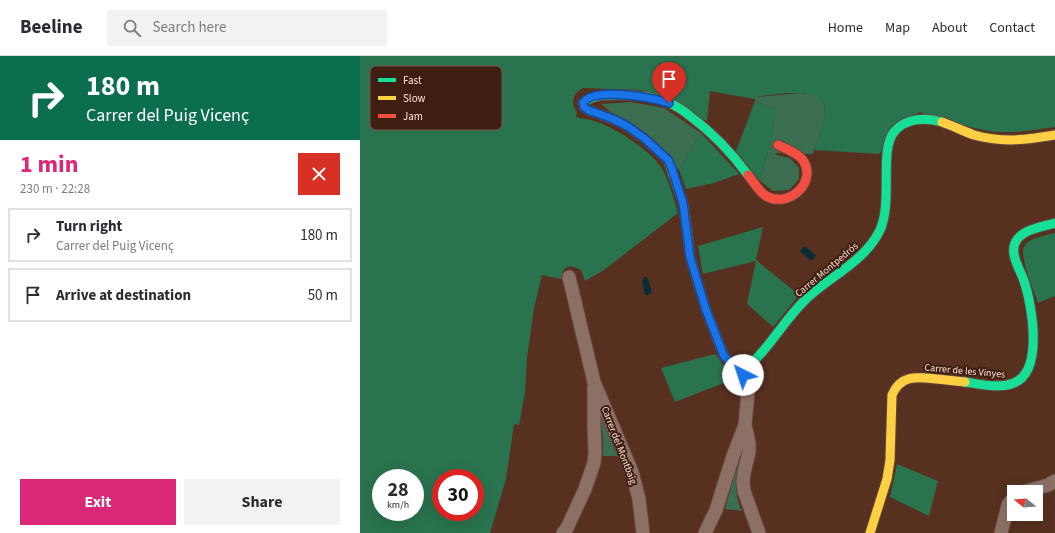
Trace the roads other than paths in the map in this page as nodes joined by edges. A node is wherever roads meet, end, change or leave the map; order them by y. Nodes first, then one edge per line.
1 (1055, 135) edge
2 (778, 145) dead end
3 (1055, 224) edge
4 (569, 277) dead end
5 (746, 368) junction
6 (594, 382) junction
7 (745, 425) junction
8 (1055, 481) edge
9 (1043, 486) edge
10 (1007, 509) edge
11 (563, 533) edge
12 (643, 533) edge
13 (705, 533) edge
14 (759, 533) edge
15 (870, 533) edge
16 (1001, 533) edge

1 - 5 street, Carrer Montpedrós
2 - 5 street
3 - 15 street, Carrer de les Vinyes
4 - 6 street, Carrer del Montbaig
5 - 7 street
6 - 11 street, Carrer del Montbaig
6 - 12 street, Carrer del Montbaig
7 - 13 street
7 - 14 street
8 - 9 street
10 - 16 street

